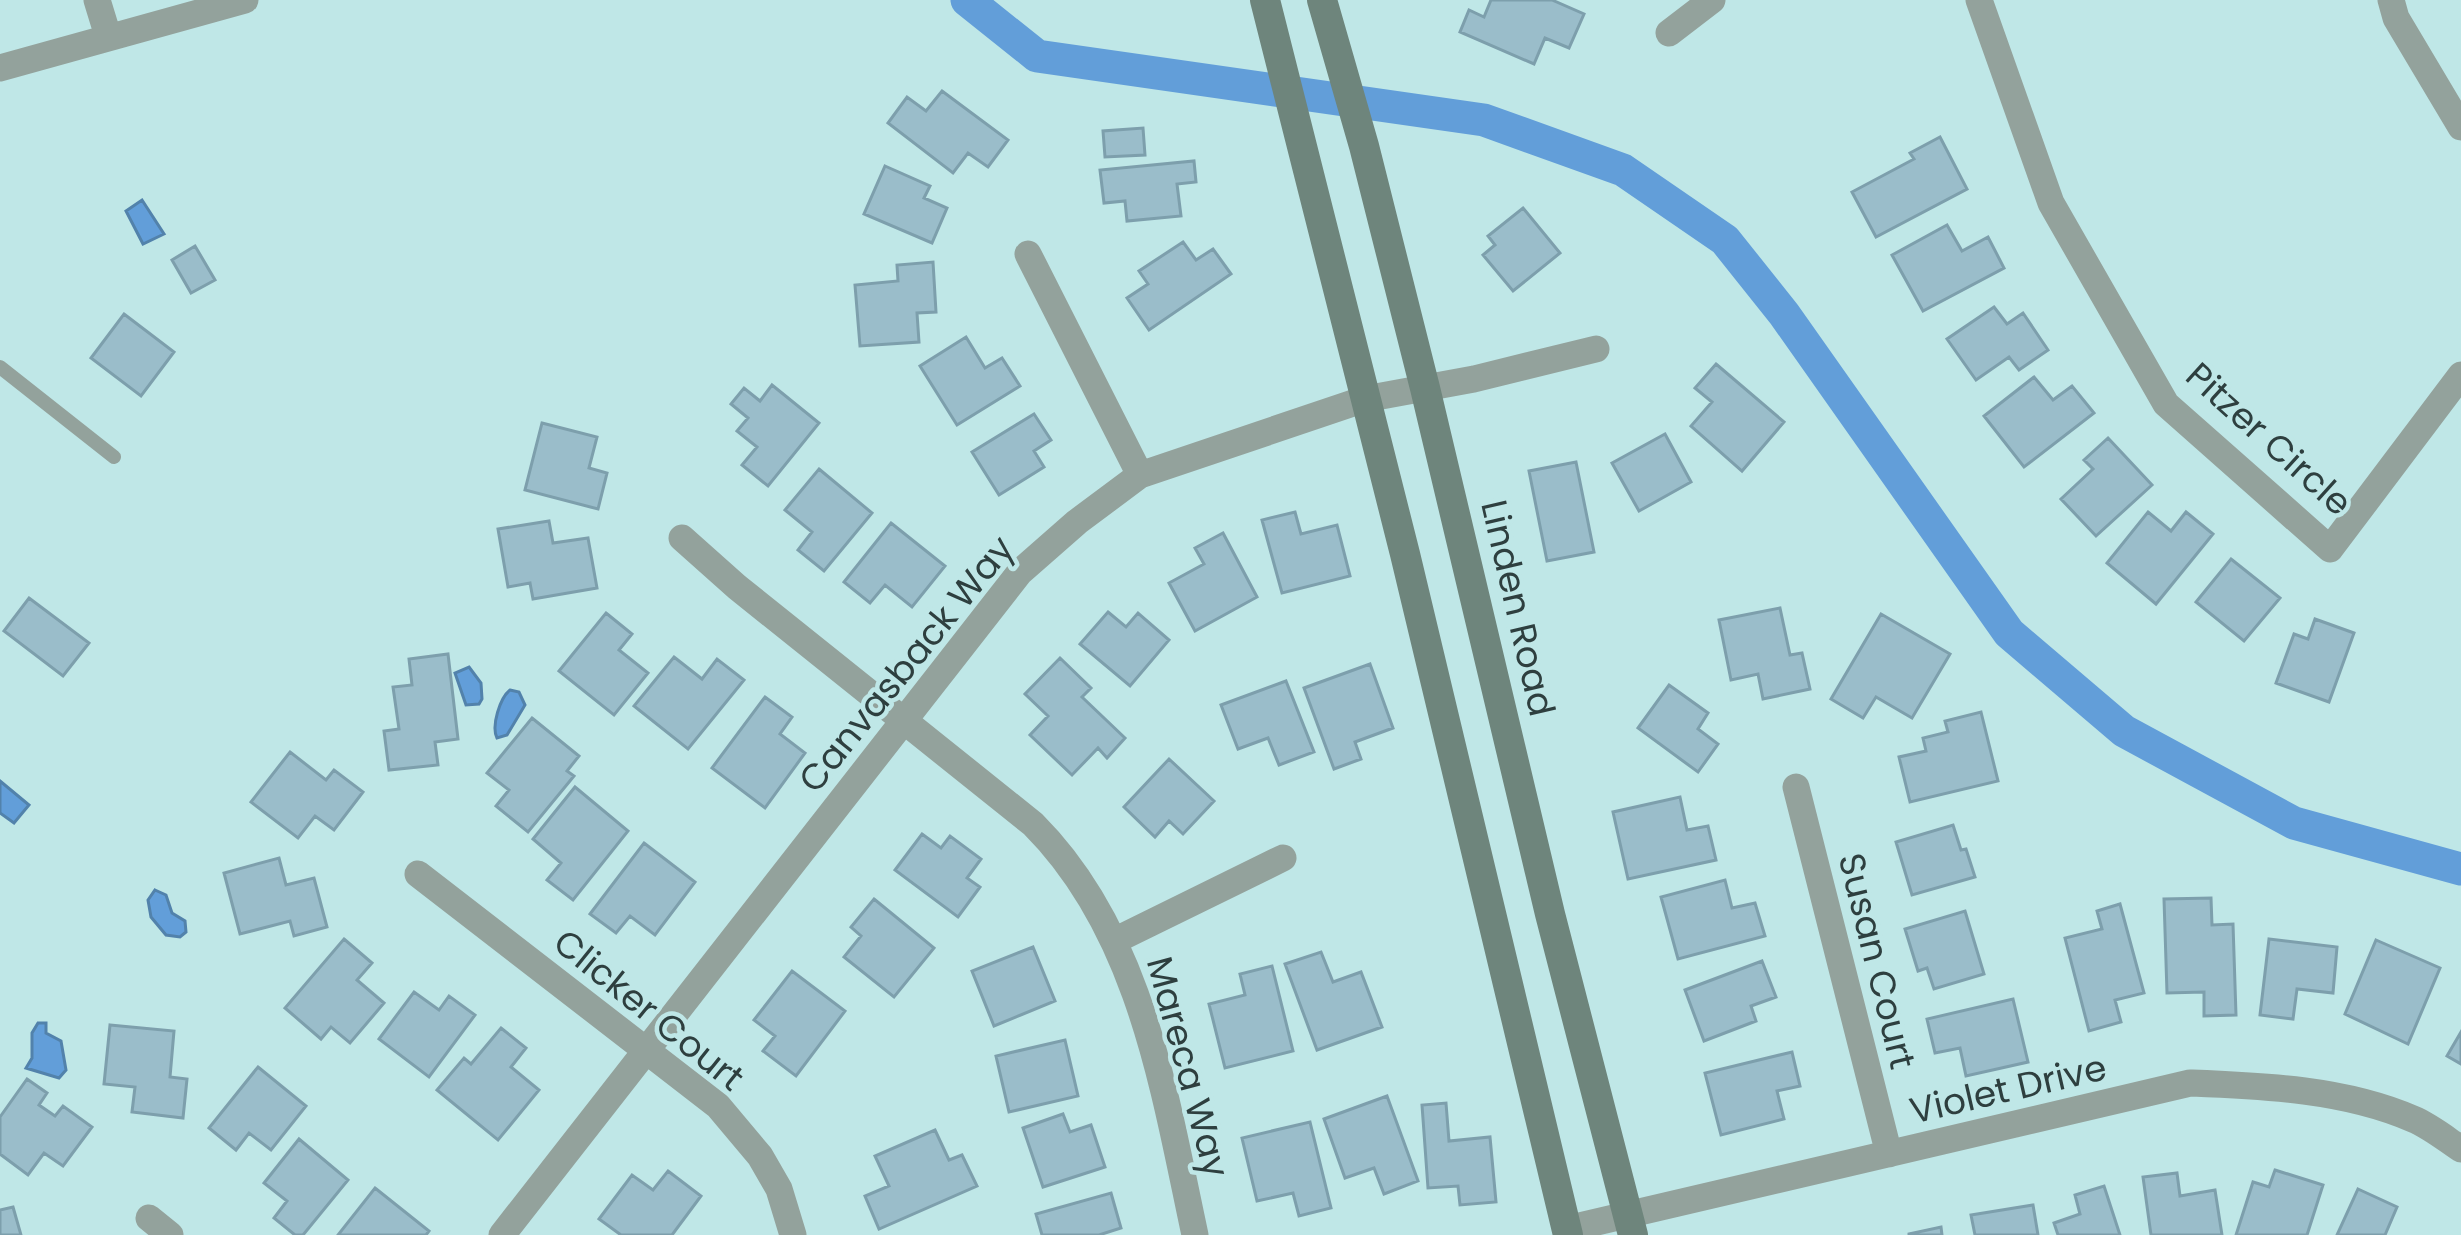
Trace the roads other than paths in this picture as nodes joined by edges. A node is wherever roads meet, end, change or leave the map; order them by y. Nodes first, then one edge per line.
1 (97, 0) edge
2 (245, 0) edge
3 (1265, 0) edge
4 (1322, 0) edge
5 (1712, 0) edge
6 (1979, 0) edge
7 (2391, 0) edge
8 (1669, 33) dead end
9 (108, 36) junction
10 (0, 68) edge
11 (2461, 127) edge
12 (1028, 254) dead end
13 (1596, 349) dead end
14 (0, 367) edge
15 (2461, 375) edge
16 (1425, 388) junction
17 (1365, 399) junction
18 (114, 457) dead end
19 (1140, 475) junction
20 (682, 538) dead end
21 (904, 720) junction
22 (1796, 787) dead end
23 (1283, 858) dead end
24 (418, 874) dead end
25 (1116, 940) junction
26 (646, 1051) junction
27 (2461, 1149) edge
28 (1889, 1154) junction
29 (1630, 1225) edge
30 (1568, 1232) edge
31 (502, 1235) edge
32 (793, 1235) edge
33 (1195, 1235) edge

1 - 9 street
2 - 9 street
3 - 17 street
4 - 16 street, Linden Road
5 - 8 street
6 - 15 street, Pitzer Circle
7 - 11 street
9 - 10 street
12 - 19 street
13 - 16 street, Canvasback Way
14 - 18 lane
16 - 17 street, Canvasback Way
16 - 29 street, Linden Road
17 - 19 street, Canvasback Way
17 - 30 street
19 - 21 street, Canvasback Way
20 - 21 street, Mareca Way
21 - 25 street, Mareca Way
21 - 26 street, Canvasback Way
22 - 28 street, Susan Court
23 - 25 street
24 - 26 street, Clicker Court
25 - 33 street, Mareca Way
26 - 31 street, Canvasback Way
26 - 32 street, Clicker Court
27 - 28 street, Violet Drive
28 - 29 street, Violet Drive
29 - 30 street, Violet Drive

